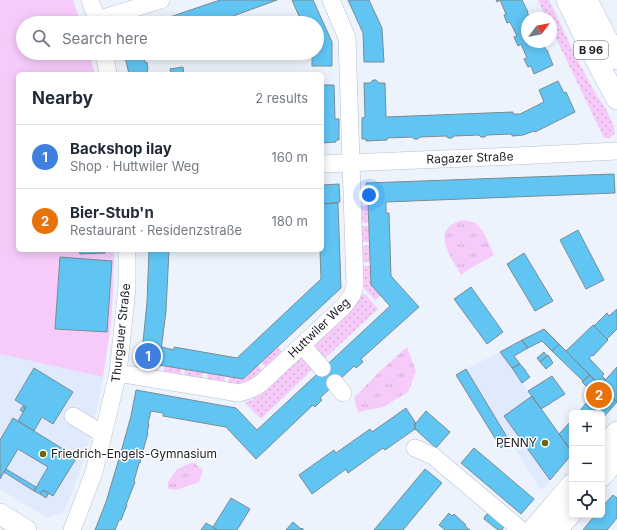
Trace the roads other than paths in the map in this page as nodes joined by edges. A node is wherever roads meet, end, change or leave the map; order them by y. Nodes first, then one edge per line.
1 (90, 0) edge
2 (161, 0) edge
3 (331, 0) edge
4 (567, 0) edge
5 (587, 0) edge
6 (96, 16) edge
7 (115, 16) edge
8 (617, 59) edge
9 (105, 60) edge
10 (108, 72) edge
11 (617, 98) edge
12 (617, 151) edge
13 (351, 163) junction
14 (324, 164) edge
15 (127, 252) edge
16 (302, 345) junction
17 (322, 368) dead end
18 (118, 372) junction
19 (73, 416) dead end
20 (617, 432) edge
21 (103, 434) junction
22 (605, 446) edge
23 (415, 448) dead end
24 (569, 500) edge
25 (0, 514) edge
26 (26, 530) edge
27 (72, 530) edge
28 (521, 530) edge
29 (533, 530) edge
30 (557, 530) edge

1 - 6 street
2 - 7 street
3 - 13 street, Huttwiler Weg
4 - 11 main road, B 96
5 - 8 main road, B 96
9 - 10 street
12 - 13 street, Ragazer Straße
13 - 14 street, Ragazer Straße
13 - 16 street, Huttwiler Weg
15 - 18 street, Thurgauer Straße
16 - 17 street
16 - 18 street, Huttwiler Weg
18 - 21 street, Thurgauer Straße
19 - 21 street
20 - 22 main road
21 - 27 street, Thurgauer Straße
23 - 28 street
24 - 29 main road
24 - 30 main road
25 - 26 main road

